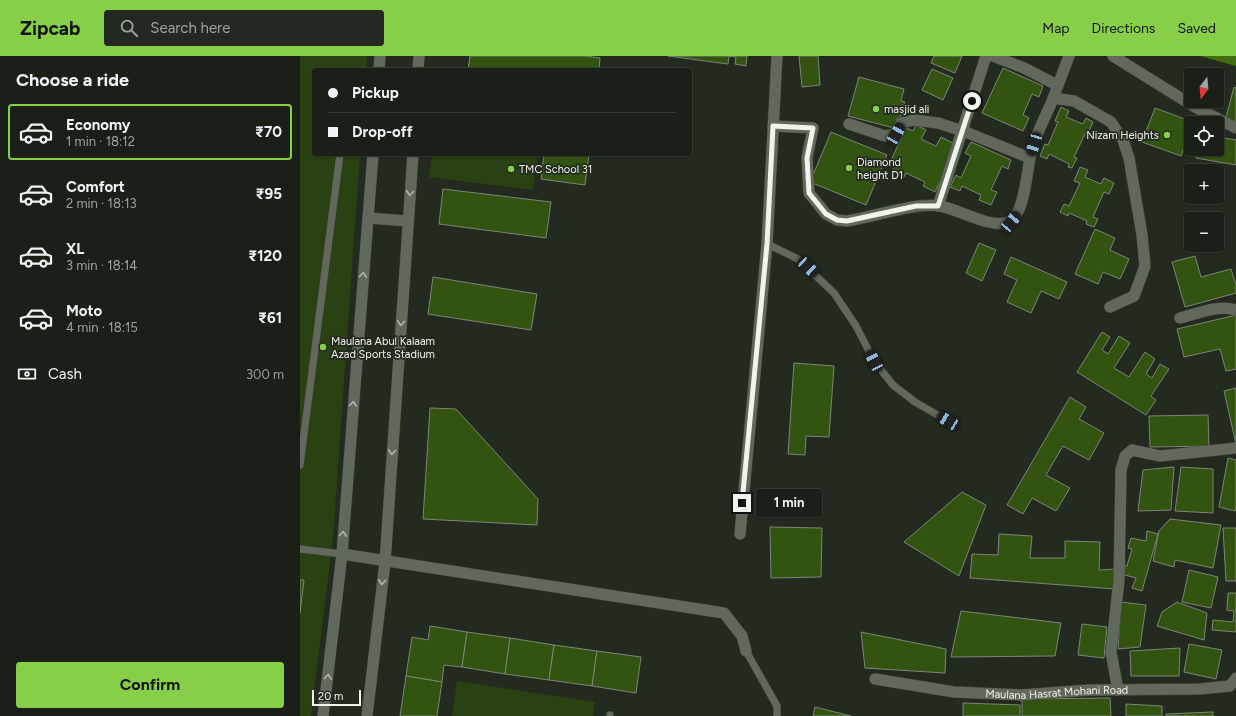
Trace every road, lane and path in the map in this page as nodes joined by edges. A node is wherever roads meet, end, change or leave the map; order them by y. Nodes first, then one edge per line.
1 (380, 56) edge
2 (419, 56) edge
3 (777, 56) edge
4 (986, 56) edge
5 (993, 56) edge
6 (1069, 56) edge
7 (1113, 56) edge
8 (379, 68) edge
9 (418, 68) edge
10 (1057, 85) junction
11 (1053, 98) junction
12 (848, 124) dead end
13 (773, 126) junction
14 (1236, 128) edge
15 (963, 131) junction
16 (340, 156) edge
17 (373, 156) edge
18 (413, 156) edge
19 (1030, 158) junction
20 (938, 206) junction
21 (368, 218) junction
22 (408, 222) junction
23 (767, 244) junction
24 (1110, 307) dead end
25 (1236, 310) edge
26 (1180, 318) dead end
27 (948, 421) dead end
28 (1236, 448) edge
29 (300, 465) edge
30 (740, 534) dead end
31 (300, 549) edge
32 (342, 554) junction
33 (385, 562) junction
34 (746, 651) joint
35 (1236, 678) edge
36 (875, 679) dead end
37 (1118, 690) junction
38 (323, 716) edge
39 (367, 716) edge
40 (777, 716) edge

1 - 8 street
2 - 9 street
3 - 13 street
4 - 15 street
5 - 10 street
6 - 10 street
7 - 14 street
10 - 11 street
11 - 19 street
11 - 24 street
12 - 15 street
13 - 20 street
13 - 23 street
15 - 19 street
15 - 20 street
16 - 29 lane
17 - 21 street
18 -> 22 street
19 - 20 street
21 - 22 street
32 -> 21 street
22 -> 33 street
23 - 27 lane
23 - 30 street
25 - 26 street
28 - 37 street
31 - 32 lane
32 - 33 street
38 -> 32 street
33 - 34 street
33 -> 39 street
34 - 40 lane
35 - 37 street, Maulana Hasrat Mohani Road
36 - 37 street, Maulana Hasrat Mohani Road

